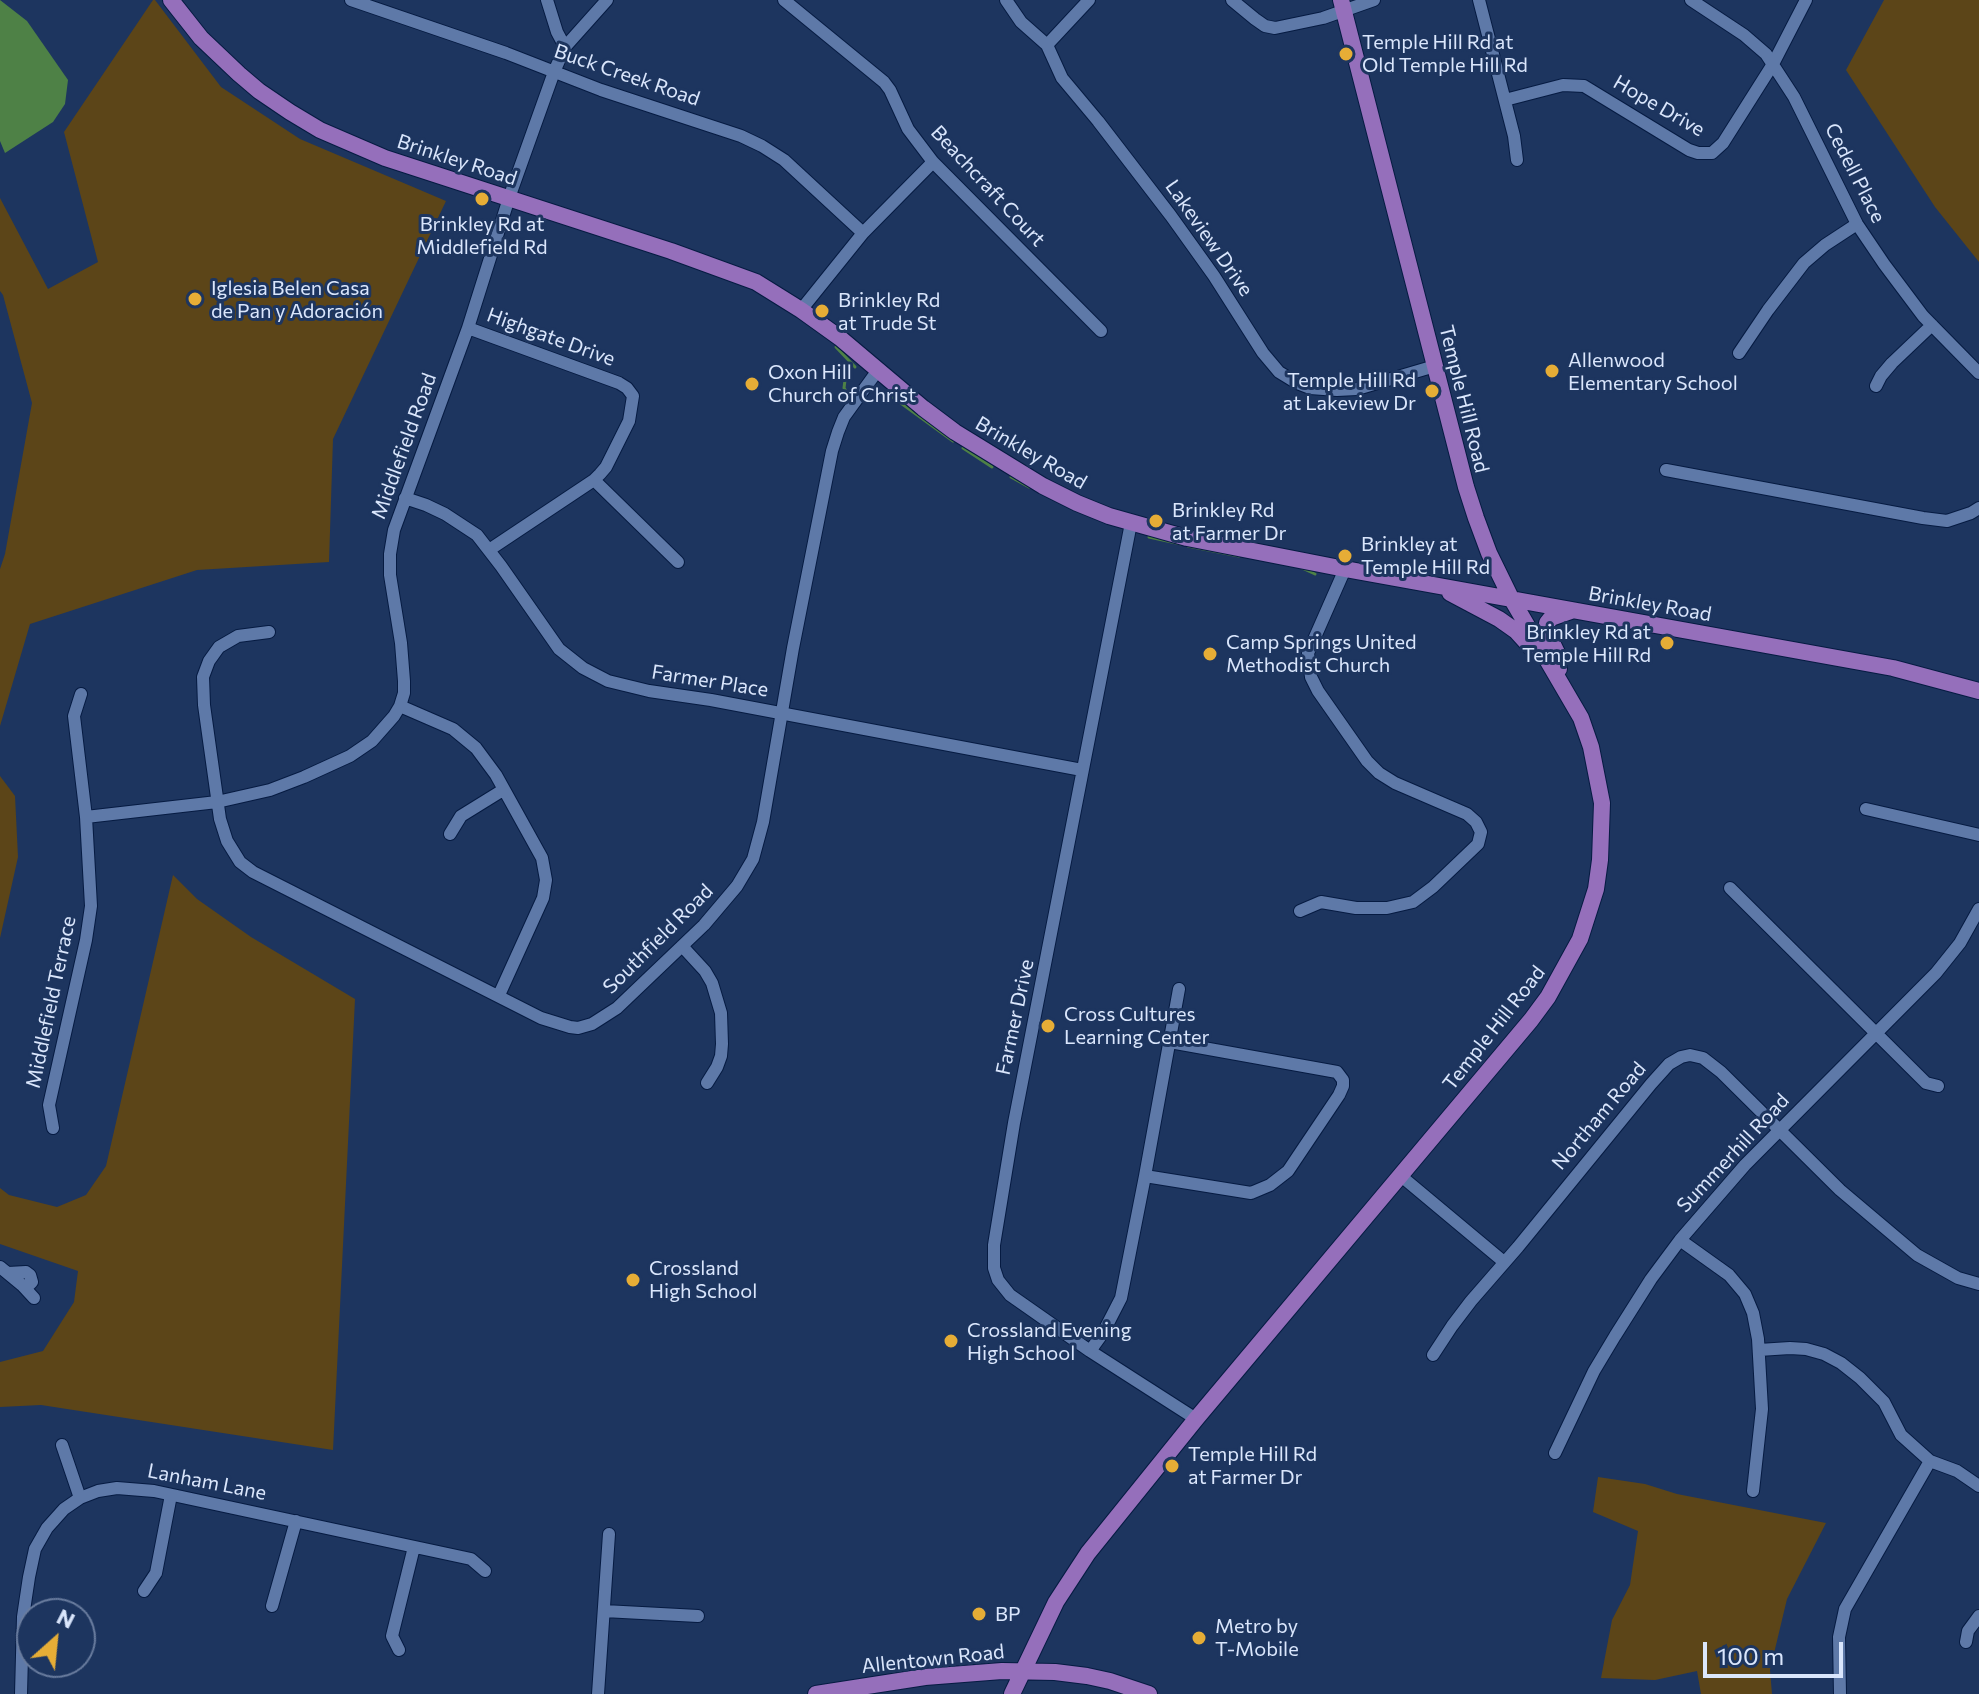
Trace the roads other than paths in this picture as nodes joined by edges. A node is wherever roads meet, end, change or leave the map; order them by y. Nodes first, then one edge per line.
1 (171, 0) edge
2 (547, 0) edge
3 (607, 0) edge
4 (784, 0) edge
5 (1006, 0) edge
6 (1089, 0) edge
7 (1232, 0) edge
8 (1374, 0) edge
9 (1479, 0) edge
10 (1691, 0) edge
11 (1806, 0) edge
12 (356, 1) edge
13 (1343, 6) edge
14 (1047, 45) junction
15 (565, 47) junction
16 (1773, 64) junction
17 (554, 72) junction
18 (1505, 100) junction
19 (1517, 160) dead end
20 (933, 162) junction
21 (509, 198) junction
22 (1857, 224) junction
23 (863, 233) junction
24 (801, 310) junction
25 (1932, 325) junction
26 (468, 328) junction
27 (1101, 331) dead end
28 (1739, 353) dead end
29 (1435, 366) junction
30 (878, 370) junction
31 (1979, 373) edge
32 (1876, 386) dead end
33 (1666, 470) dead end
34 (594, 480) junction
35 (405, 498) junction
36 (1979, 508) edge
37 (1131, 523) junction
38 (489, 550) junction
39 (678, 562) dead end
40 (1345, 569) junction
41 (1430, 584) junction
42 (1511, 598) junction
43 (1573, 610) junction
44 (269, 632) dead end
45 (1560, 680) junction
46 (1979, 691) edge
47 (81, 694) dead end
48 (400, 706) junction
49 (781, 713) junction
50 (1082, 770) junction
51 (503, 790) junction
52 (217, 802) junction
53 (1866, 809) dead end
54 (86, 817) junction
55 (450, 834) dead end
56 (1979, 835) edge
57 (1730, 888) dead end
58 (1979, 909) edge
59 (1300, 911) dead end
60 (682, 946) junction
61 (1179, 989) dead end
62 (499, 995) junction
63 (1876, 1034) junction
64 (1170, 1042) junction
65 (707, 1083) dead end
66 (1938, 1086) dead end
67 (53, 1128) dead end
68 (1778, 1130) junction
69 (1145, 1176) junction
70 (1401, 1176) junction
71 (1680, 1240) junction
72 (1504, 1262) junction
73 (4, 1270) edge
74 (1979, 1284) edge
75 (34, 1298) dead end
76 (1759, 1350) junction
77 (1090, 1351) junction
78 (1433, 1355) dead end
79 (1196, 1419) junction
80 (62, 1445) dead end
81 (1555, 1453) dead end
82 (1930, 1461) junction
83 (1979, 1486) edge
84 (1753, 1491) dead end
85 (171, 1495) junction
86 (80, 1498) junction
87 (296, 1521) junction
88 (609, 1534) dead end
89 (414, 1547) junction
90 (485, 1571) dead end
91 (144, 1591) dead end
92 (272, 1606) dead end
93 (604, 1611) junction
94 (698, 1616) dead end
95 (1979, 1616) edge
96 (1966, 1642) dead end
97 (399, 1650) dead end
98 (1022, 1672) junction
99 (21, 1694) edge
100 (598, 1694) edge
101 (816, 1694) edge
102 (1012, 1694) edge
103 (1149, 1694) edge
104 (1840, 1694) edge

1 - 21 main road, Brinkley Road
2 - 15 street
3 - 15 street, Middlefield Road
4 - 20 street, Beachcraft Court
5 - 14 street, Lakeview Drive
6 - 14 street
7 - 13 street
8 - 13 street
9 - 18 street
10 - 16 street, Cedell Place
11 - 16 street, Hope Drive
12 - 17 street, Buck Creek Road
13 - 29 main road, Temple Hill Road
14 - 29 street, Lakeview Drive
15 - 17 street, Middlefield Road
16 - 18 street, Hope Drive
16 - 22 street, Cedell Place
17 - 21 street, Middlefield Road
17 - 23 street, Buck Creek Road
18 - 19 street
20 - 23 street
20 - 27 street, Beachcraft Court
21 - 24 main road, Brinkley Road
21 - 26 street, Middlefield Road
22 - 25 street, Cedell Place
22 - 28 street
23 - 24 street
24 - 30 main road, Brinkley Road
25 - 31 street, Cedell Place
25 - 32 street
26 - 34 street, Highgate Drive
26 - 35 street, Middlefield Road
29 - 42 main road, Temple Hill Road
30 - 37 main road, Brinkley Road
30 - 49 street, Southfield Road
33 - 36 street
34 - 38 street, Highgate Drive
34 - 39 street
35 - 38 street, Farmer Place
35 - 48 street, Middlefield Road
37 - 40 main road, Brinkley Road
37 - 50 street, Farmer Drive
38 - 49 street, Farmer Place
40 - 41 main road, Brinkley Road
40 - 59 street
41 - 42 main road, Brinkley Road
41 - 45 main road
42 - 43 main road, Brinkley Road
42 - 45 main road, Temple Hill Road
43 - 45 main road
43 - 46 main road, Brinkley Road
44 - 52 street, Southfield Road
45 - 70 main road, Temple Hill Road
47 - 54 street, Middlefield Terrace
48 - 51 street
48 - 52 street
49 - 50 street, Farmer Place
49 - 60 street, Southfield Road
50 - 77 street, Farmer Drive
51 - 55 street
51 - 62 street
52 - 54 street
52 - 62 street, Southfield Road
53 - 56 street
54 - 67 street, Middlefield Terrace
57 - 63 street
58 - 63 street, Summerhill Road
60 - 62 street, Southfield Road
60 - 65 street
61 - 64 street
63 - 66 street
63 - 68 street, Summerhill Road
64 - 69 street
64 - 69 street
68 - 71 street, Summerhill Road
68 - 72 street, Northam Road
68 - 74 street, Northam Road
69 - 77 street
70 - 72 street
70 - 79 main road, Temple Hill Road
71 - 76 street
71 - 81 street, Summerhill Road
72 - 78 street, Northam Road
73 - 75 street
76 - 82 street
76 - 84 street
77 - 79 street, Farmer Drive
79 - 98 main road, Temple Hill Road
80 - 86 street
82 - 83 street
82 - 104 street
85 - 86 street, Lanham Lane
85 - 87 street, Lanham Lane
85 - 91 street
86 - 99 street, Lanham Lane
87 - 89 street, Lanham Lane
87 - 92 street
88 - 93 street
89 - 90 street, Lanham Lane
89 - 97 street
93 - 94 street
93 - 100 street
95 - 96 street
98 - 101 main road, Allentown Road
98 - 102 main road, Temple Hill Road
98 - 103 main road, Allentown Road

